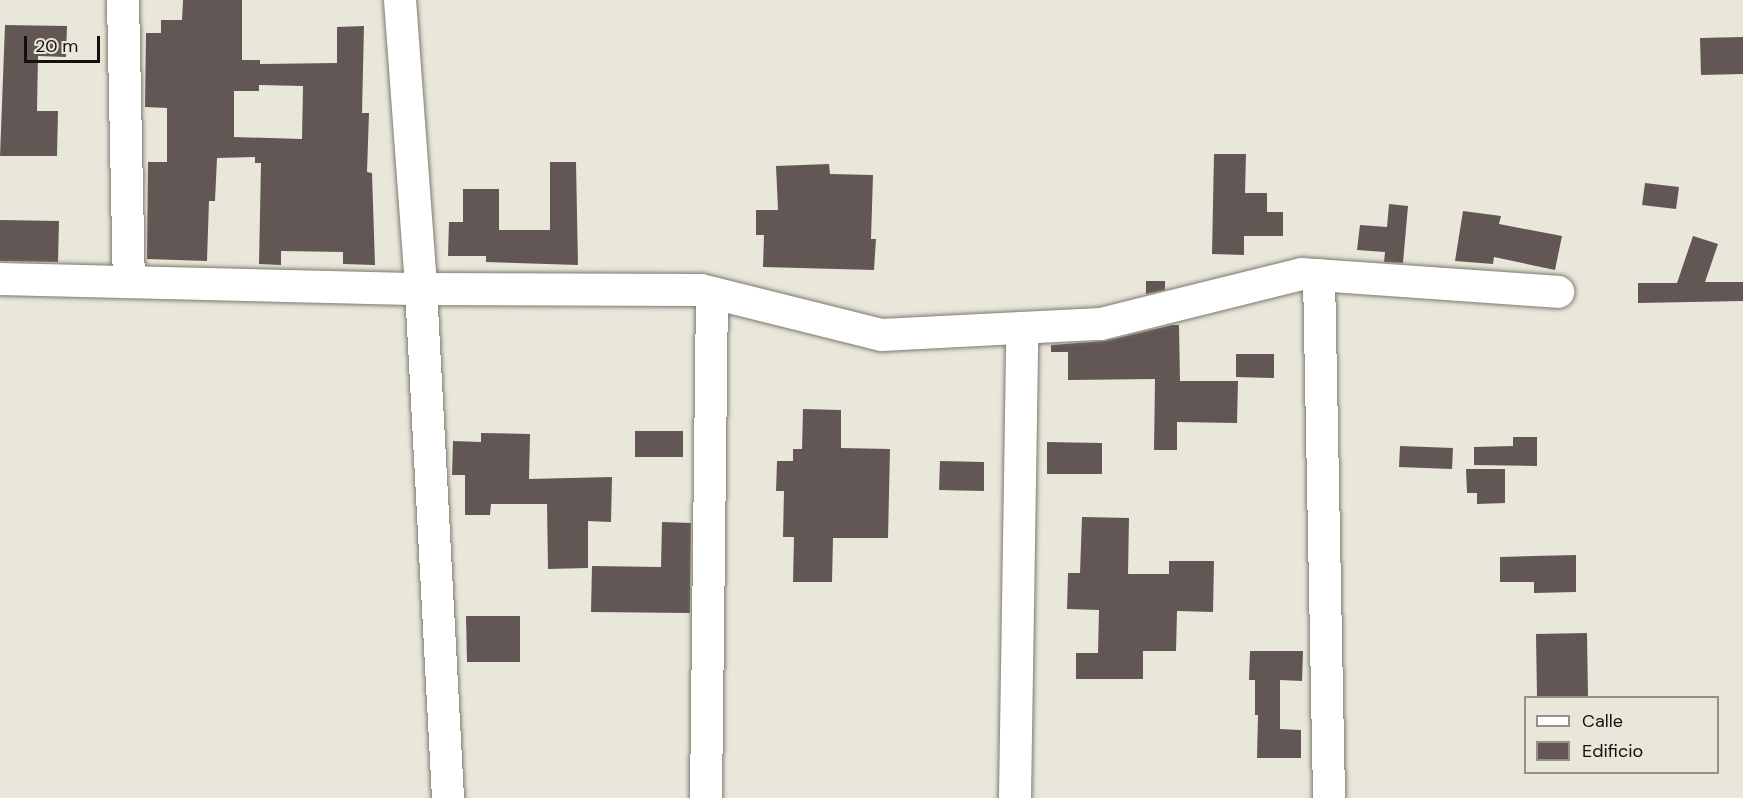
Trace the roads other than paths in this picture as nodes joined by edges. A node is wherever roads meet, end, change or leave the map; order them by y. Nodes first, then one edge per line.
1 (123, 0) edge
2 (400, 0) edge
3 (1319, 275) junction
4 (0, 279) edge
5 (129, 282) junction
6 (421, 289) junction
7 (1558, 292) dead end
8 (712, 293) junction
9 (1022, 328) junction
10 (448, 798) edge
11 (706, 798) edge
12 (1015, 798) edge
13 (1329, 798) edge

1 - 5 street
2 - 6 street
3 - 7 street
3 - 9 street
3 - 13 street
4 - 5 street
5 - 6 street
6 - 8 street
6 - 10 street
8 - 9 street
8 - 11 street
9 - 12 street

